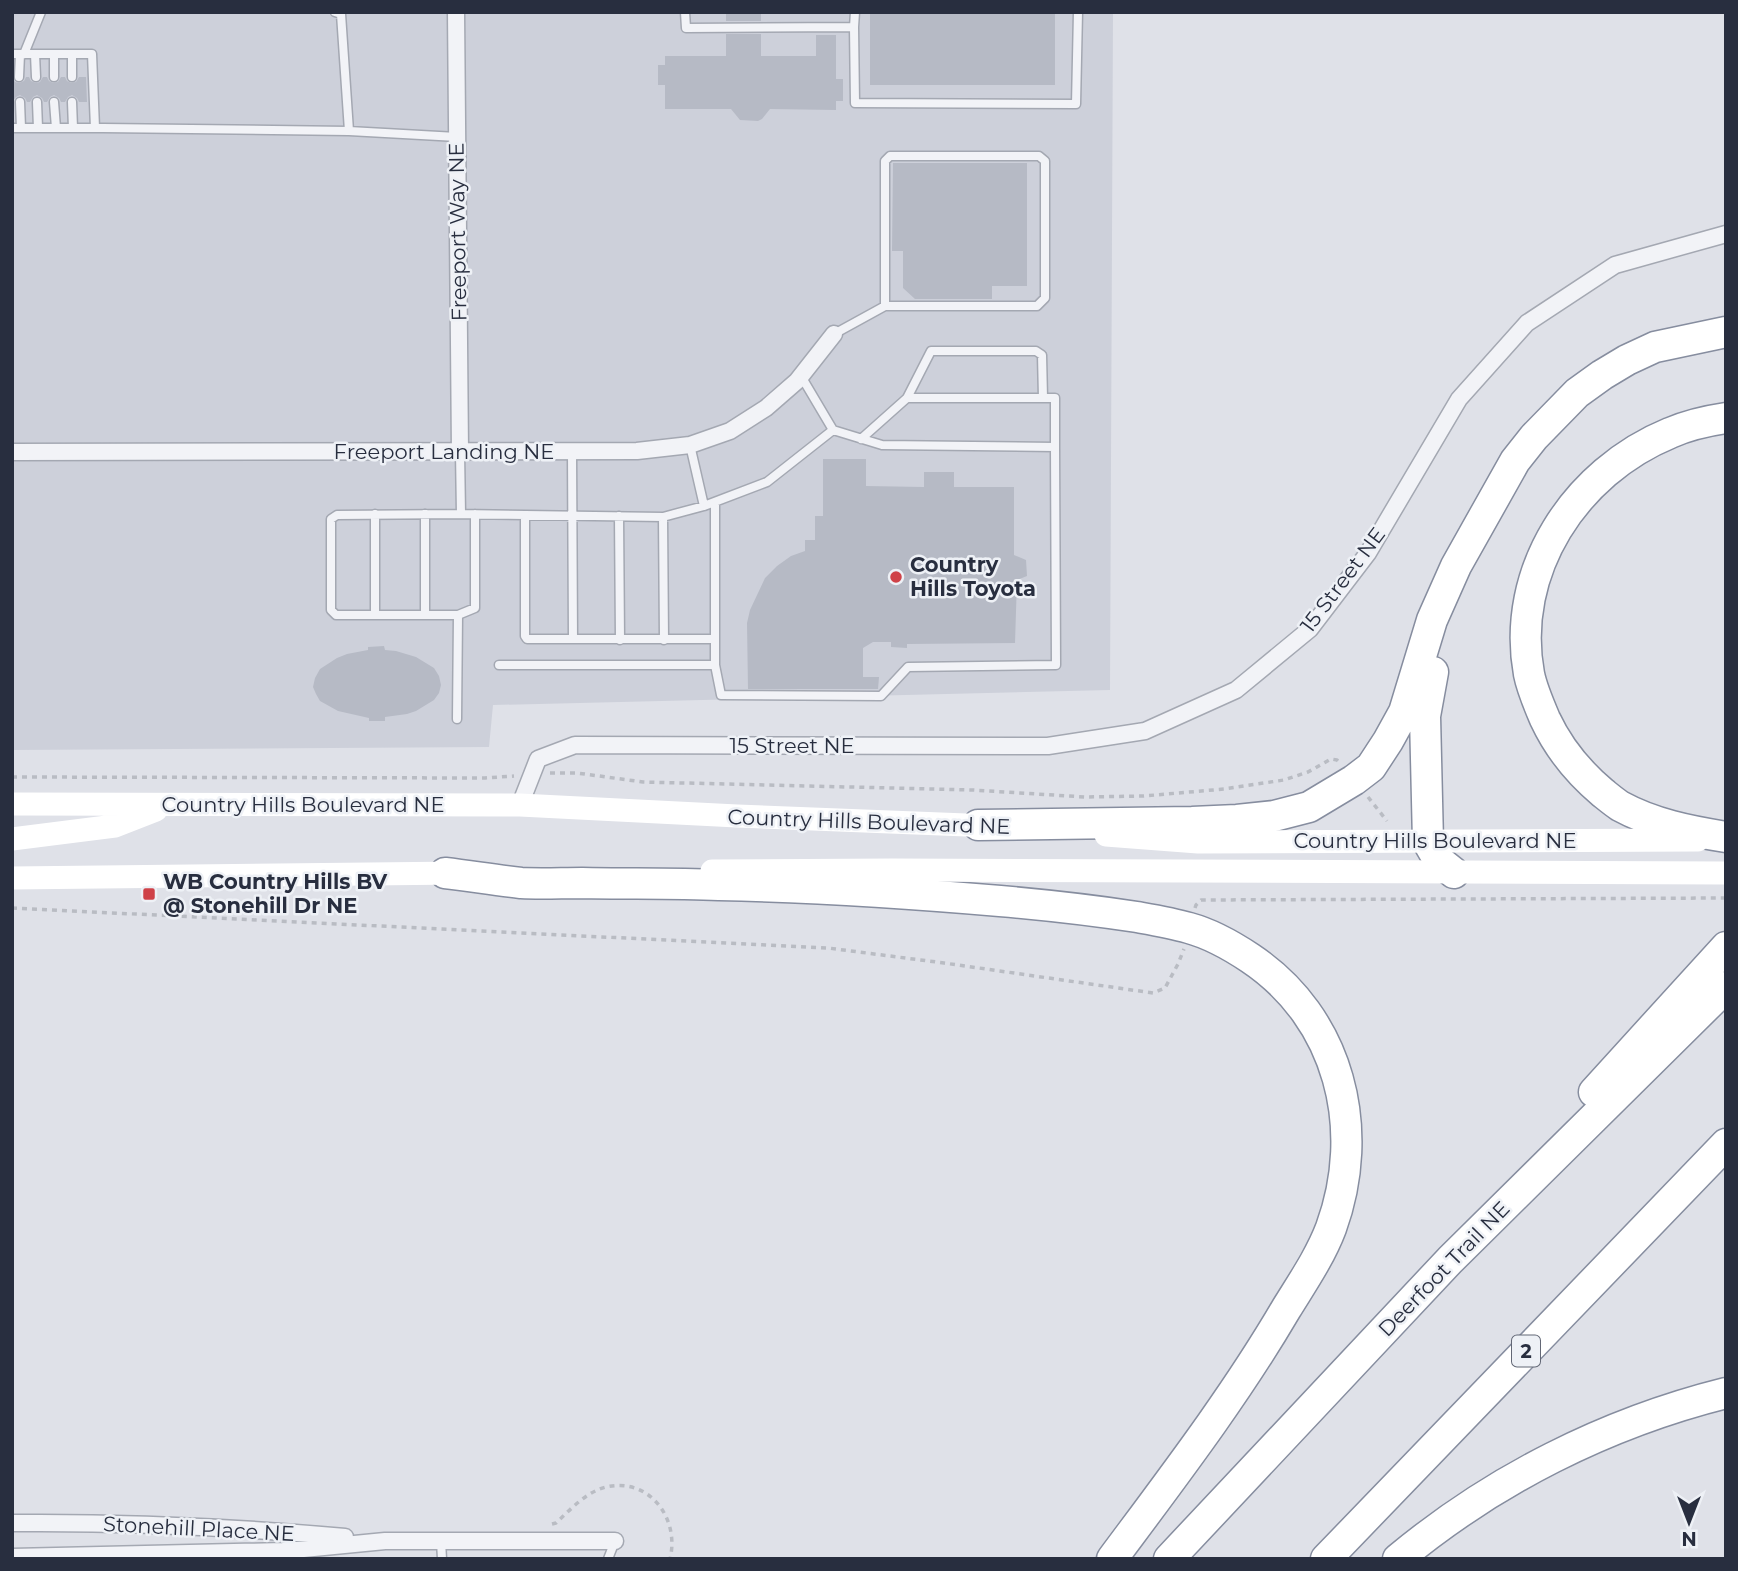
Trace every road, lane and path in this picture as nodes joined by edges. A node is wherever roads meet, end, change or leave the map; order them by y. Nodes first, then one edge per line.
1 (41, 12) edge
2 (335, 12) edge
3 (456, 12) edge
4 (685, 12) edge
5 (855, 12) edge
6 (1078, 12) edge
7 (855, 27) junction
8 (19, 54) edge
9 (35, 54) junction
10 (54, 54) junction
11 (72, 54) junction
12 (19, 77) dead end
13 (36, 77) dead end
14 (54, 77) dead end
15 (72, 77) dead end
16 (20, 102) dead end
17 (37, 102) dead end
18 (54, 102) dead end
19 (72, 102) dead end
20 (16, 128) edge
21 (38, 128) junction
22 (56, 128) junction
23 (73, 128) junction
24 (95, 128) junction
25 (349, 131) junction
26 (457, 137) junction
27 (1726, 234) edge
28 (885, 306) junction
29 (1721, 332) edge
30 (834, 334) joint
31 (801, 376) junction
32 (907, 398) junction
33 (1043, 398) junction
34 (1726, 418) edge
35 (834, 430) junction
36 (862, 439) junction
37 (690, 445) junction
38 (1055, 447) junction
39 (12, 452) edge
40 (460, 452) junction
41 (572, 452) junction
42 (715, 502) junction
43 (704, 506) junction
44 (374, 514) junction
45 (425, 514) junction
46 (461, 514) junction
47 (475, 514) junction
48 (525, 514) junction
49 (573, 515) junction
50 (619, 516) junction
51 (663, 516) junction
52 (375, 615) junction
53 (425, 615) junction
54 (458, 615) junction
55 (573, 639) junction
56 (715, 639) junction
57 (620, 640) junction
58 (664, 640) junction
59 (499, 665) dead end
60 (715, 665) junction
61 (457, 719) dead end
62 (1344, 767) dead end
63 (531, 774) junction
64 (12, 776) edge
65 (1368, 796) dead end
66 (18, 802) edge
67 (520, 805) junction
68 (169, 806) junction
69 (978, 825) junction
70 (1391, 825) dead end
71 (1726, 838) edge
72 (12, 839) edge
73 (1428, 842) junction
74 (445, 873) junction
75 (1454, 873) junction
76 (1726, 873) edge
77 (12, 878) edge
78 (1726, 898) edge
79 (12, 908) edge
80 (1191, 928) junction
81 (1726, 947) edge
82 (1726, 987) edge
83 (1726, 1144) edge
84 (1450, 1260) junction
85 (1726, 1393) edge
86 (12, 1521) edge
87 (544, 1526) dead end
88 (385, 1541) junction
89 (441, 1541) junction
90 (615, 1541) joint
91 (151, 1556) edge
92 (12, 1557) edge
93 (442, 1559) edge
94 (608, 1559) edge
95 (670, 1559) edge
96 (1112, 1559) edge
97 (1169, 1559) edge
98 (1326, 1559) edge
99 (1398, 1559) edge

1 - 8 lane
2 - 25 lane
3 - 26 street, Freeport Way NE
4 - 7 lane
5 - 7 lane
6 - 7 lane
8 - 9 lane
8 - 12 lane
9 - 10 lane
9 - 13 lane
10 - 11 lane
10 - 14 lane
11 - 15 lane
11 - 24 lane
16 - 20 lane
17 - 21 lane
18 - 22 lane
19 - 23 lane
20 - 21 lane
21 - 22 lane
22 - 23 lane
23 - 24 lane
24 - 25 lane
25 - 26 lane
26 - 40 street, Freeport Way NE
27 - 63 street, 15 Street NE
28 - 28 lane
28 - 30 lane
29 - 69 highway
29 - 73 highway
30 - 31 street, Freeport Landing NE
31 - 35 lane
31 - 37 street, Freeport Landing NE
32 - 33 lane
32 - 33 lane
32 - 36 lane
33 - 38 lane
34 - 71 highway
35 - 36 lane
35 - 42 lane
36 - 38 lane
37 - 41 street, Freeport Landing NE
37 - 43 lane
38 - 60 lane
39 - 40 street, Freeport Landing NE
40 - 41 street, Freeport Landing NE
40 - 46 lane
41 - 49 lane
42 - 43 lane
42 - 56 lane
43 - 51 lane
44 - 45 lane
44 - 52 lane
44 - 52 lane
45 - 46 lane
45 - 53 lane
46 - 47 lane
47 - 48 lane
47 - 54 lane
48 - 49 lane
48 - 55 lane
49 - 50 lane
49 - 55 lane
50 - 51 lane
50 - 57 lane
51 - 58 lane
52 - 53 lane
53 - 54 lane
54 - 61 lane
55 - 57 lane
56 - 58 lane
56 - 60 lane
57 - 58 lane
59 - 60 lane
62 - 63 path
63 - 64 path
63 - 67 street, 15 Street NE
65 - 70 path
66 - 68 main road, Country Hills Boulevard NE
67 - 68 main road, Country Hills Boulevard NE
67 - 69 main road, Country Hills Boulevard NE
68 - 72 main road
69 - 73 main road, Country Hills Boulevard NE
71 - 73 main road, Country Hills Boulevard NE
73 - 75 highway
74 - 75 main road, Country Hills Boulevard NE
74 - 77 main road, Country Hills Boulevard NE
74 - 80 highway
75 - 76 main road, Country Hills Boulevard NE
78 - 80 path
79 - 80 path
80 - 96 highway
81 - 84 highway
82 - 84 highway, Deerfoot Trail NE
83 - 98 highway, 2
84 - 97 highway, Deerfoot Trail NE
85 - 99 highway
86 - 88 street, Stonehill Place NE
87 - 95 path
88 - 89 street, Stonehill Place NE
88 - 91 street, Stonehill Place NE
89 - 90 street, Stonehill Place NE
89 - 93 lane
90 - 94 lane
91 - 92 street, Stonehill Place NE

